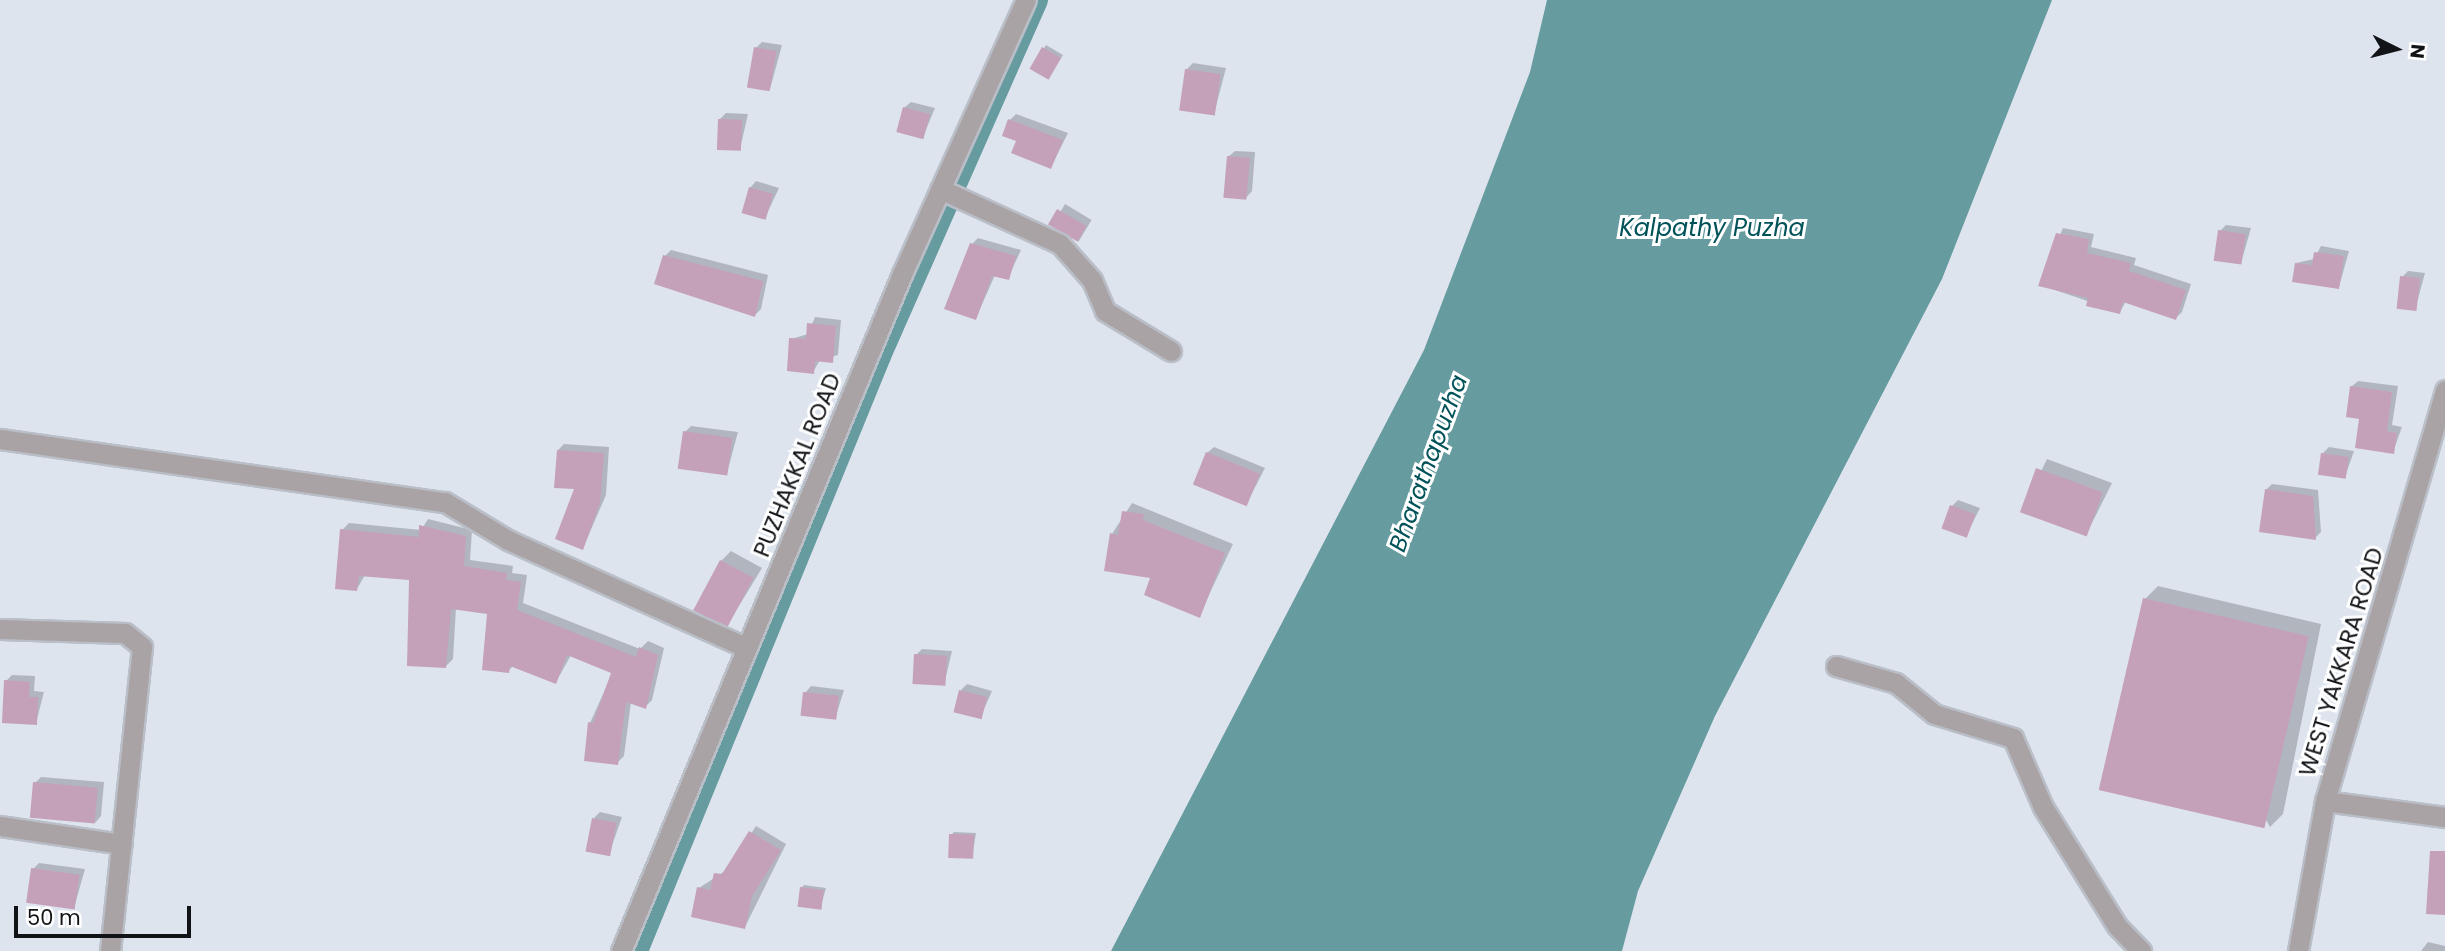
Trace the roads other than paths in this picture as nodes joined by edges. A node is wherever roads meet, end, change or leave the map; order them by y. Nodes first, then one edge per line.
1 (1026, 0) edge
2 (940, 189) junction
3 (1171, 351) dead end
4 (2445, 390) edge
5 (0, 439) edge
6 (0, 629) edge
7 (747, 648) junction
8 (1836, 666) dead end
9 (2325, 801) junction
10 (2445, 817) edge
11 (0, 826) edge
12 (122, 844) junction
13 (110, 951) edge
14 (621, 951) edge
15 (2141, 951) edge
16 (2298, 951) edge

1 - 2 street, PUZHAKKAL ROAD
2 - 3 street
2 - 7 street, PUZHAKKAL ROAD
4 - 9 street, WEST YAKKARA ROAD
5 - 7 street
6 - 12 street
7 - 14 street, PUZHAKKAL ROAD
8 - 15 street
9 - 10 street
9 - 16 street, WEST YAKKARA ROAD
11 - 12 street
12 - 13 street

